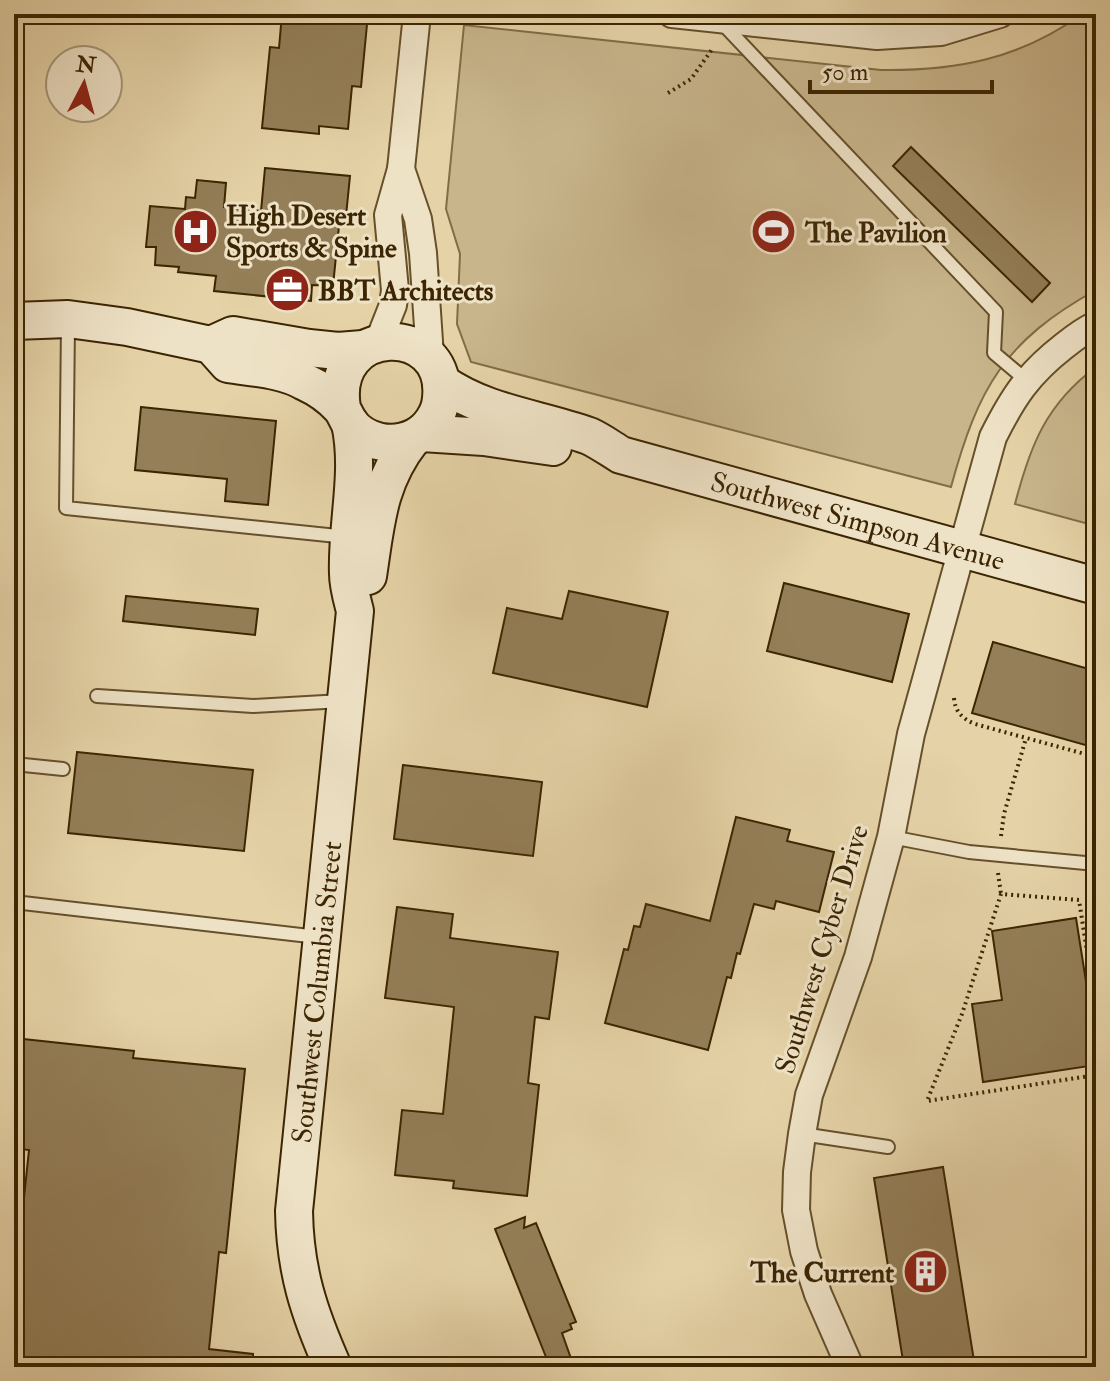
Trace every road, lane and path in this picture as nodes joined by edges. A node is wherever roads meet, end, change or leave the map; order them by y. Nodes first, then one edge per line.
1 (417, 14) edge
2 (672, 14) edge
3 (1000, 14) edge
4 (718, 19) junction
5 (713, 48) dead end
6 (668, 93) dead end
7 (401, 169) junction
8 (68, 319) junction
9 (14, 321) edge
10 (1096, 325) edge
11 (211, 345) junction
12 (371, 346) junction
13 (436, 370) junction
14 (1026, 380) junction
15 (346, 416) junction
16 (417, 436) junction
17 (621, 455) junction
18 (350, 537) junction
19 (964, 549) junction
20 (1096, 586) edge
21 (355, 611) junction
22 (97, 696) dead end
23 (954, 698) dead end
24 (345, 701) junction
25 (1026, 738) junction
26 (1096, 757) edge
27 (14, 764) edge
28 (63, 769) dead end
29 (891, 837) junction
30 (1000, 855) junction
31 (1096, 864) edge
32 (1001, 894) junction
33 (14, 902) edge
34 (321, 938) junction
35 (1096, 970) edge
36 (1096, 1075) edge
37 (802, 1134) junction
38 (888, 1147) dead end
39 (333, 1367) edge
40 (850, 1367) edge

1 - 7 street
2 - 4 street
3 - 4 street
4 - 14 lane
5 - 6 path
7 - 12 street
7 - 13 street
8 - 9 street
8 - 11 street
8 - 18 lane
10 - 14 street, Southwest Cyber Drive
11 - 12 street
11 - 15 street
12 - 13 street
12 - 15 street
13 - 16 street
13 - 17 street, Southwest Simpson Avenue
14 - 19 street, Southwest Cyber Drive
15 - 16 street
15 - 18 street, Southwest Columbia Street
16 - 17 street, Southwest Simpson Avenue
16 - 21 street, Southwest Columbia Street
17 - 19 street, Southwest Simpson Avenue
18 - 21 street, Southwest Columbia Street
19 - 20 street, Southwest Simpson Avenue
19 - 29 street, Southwest Cyber Drive
21 - 24 street, Southwest Columbia Street
22 - 24 lane
23 - 25 path
24 - 34 street, Southwest Columbia Street
25 - 26 path
25 - 30 path
27 - 28 lane
29 - 30 lane
29 - 37 street, Southwest Cyber Drive
30 - 31 lane
30 - 32 path
32 - 35 path
32 - 36 path
33 - 34 lane
34 - 39 street, Southwest Columbia Street
37 - 38 lane
37 - 40 street, Southwest Cyber Drive

